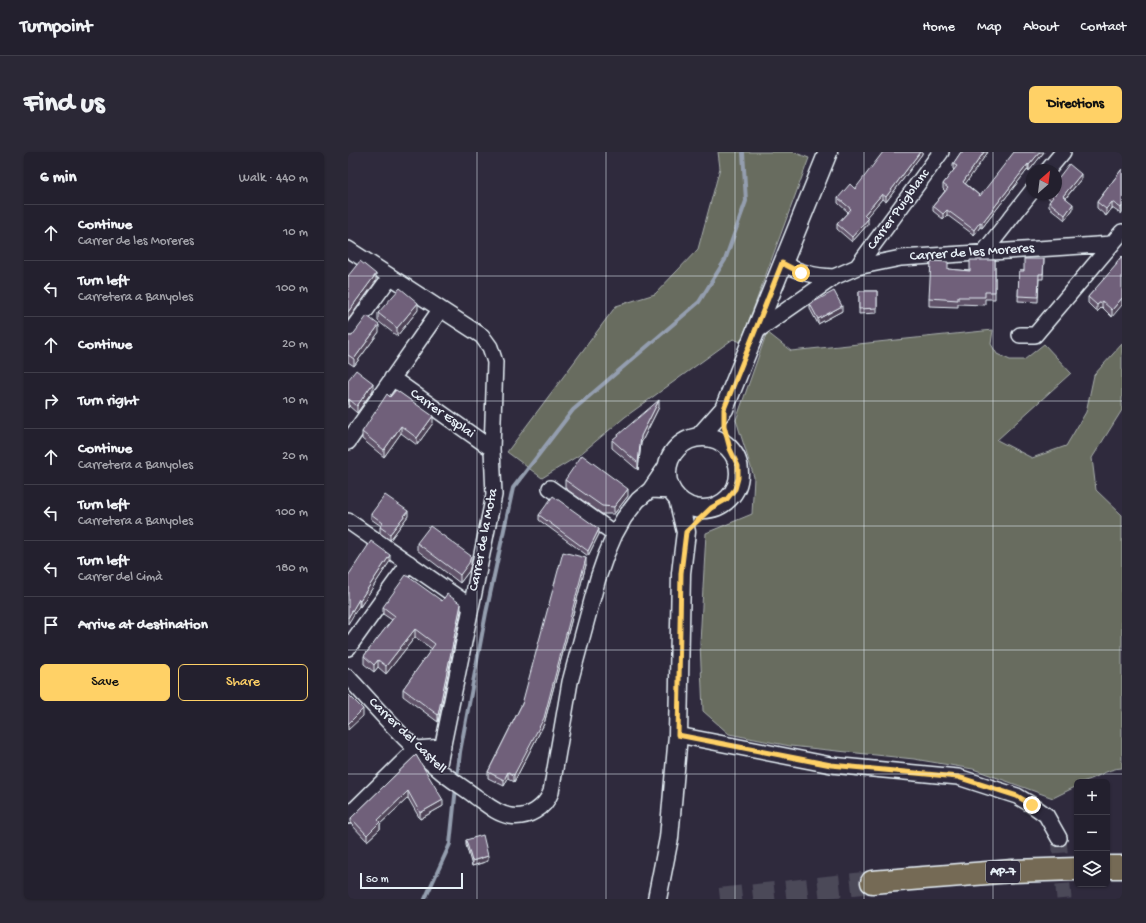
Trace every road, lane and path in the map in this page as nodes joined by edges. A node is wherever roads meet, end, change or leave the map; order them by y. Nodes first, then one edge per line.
1 (828, 152) edge
2 (941, 152) edge
3 (1062, 152) edge
4 (1053, 164) edge
5 (1026, 199) edge
6 (1122, 232) edge
7 (1112, 244) junction
8 (348, 249) edge
9 (984, 252) junction
10 (782, 263) junction
11 (857, 267) junction
12 (390, 277) junction
13 (834, 277) junction
14 (440, 310) junction
15 (755, 332) junction
16 (348, 335) edge
17 (1020, 335) dead end
18 (392, 378) junction
19 (724, 409) junction
20 (699, 437) junction
21 (348, 442) edge
22 (492, 449) junction
23 (730, 449) junction
24 (667, 465) junction
25 (550, 488) dead end
26 (650, 490) junction
27 (675, 495) junction
28 (711, 508) junction
29 (348, 521) edge
30 (686, 532) junction
31 (615, 534) junction
32 (409, 563) junction
33 (470, 606) junction
34 (348, 648) edge
35 (349, 680) edge
36 (678, 735) junction
37 (442, 747) junction
38 (416, 749) junction
39 (443, 773) junction
40 (348, 816) edge
41 (1059, 838) tunnel mouth
42 (1110, 867) edge
43 (1122, 867) edge
44 (1074, 869) edge
45 (872, 882) tunnel mouth
46 (657, 899) edge

1 - 10 street
2 - 11 street, Carrer Puigblanc
3 - 4 street
5 - 9 street
6 - 7 street
7 - 9 street, Carrer de les Moreres
7 - 17 street
8 - 12 street, Carrer de la Mota
9 - 11 street, Carrer de les Moreres
10 - 13 street, Carrer de les Moreres
10 - 15 street
11 - 13 street, Carrer de les Moreres
12 - 14 street, Carrer de la Mota
12 - 16 street
13 - 15 street, Carrer de les Moreres
14 - 18 street
14 - 22 street, Carrer de la Mota
15 - 19 street
18 - 21 street
18 - 22 street, Carrer Esplai
19 - 20 street
19 - 23 street
20 - 23 street
20 - 24 street
22 - 33 street, Carrer de la Mota
23 - 28 street
24 - 26 street
24 - 27 street
25 - 31 street
26 - 27 street
26 - 31 street
27 - 28 street
27 - 30 street
28 - 30 street
29 - 32 street
30 - 36 street
31 - 39 street, Carrer del Castell
32 - 33 street
32 - 34 street
33 - 37 street, Carrer de la Mota
35 - 38 street, Carrer del Castell
36 - 41 street
36 - 46 street
37 - 38 street
37 - 39 street, Carrer de la Mota
38 - 39 street, Carrer del Castell
38 - 40 street
42 - 43 highway
44 - 45 highway, AP-7

